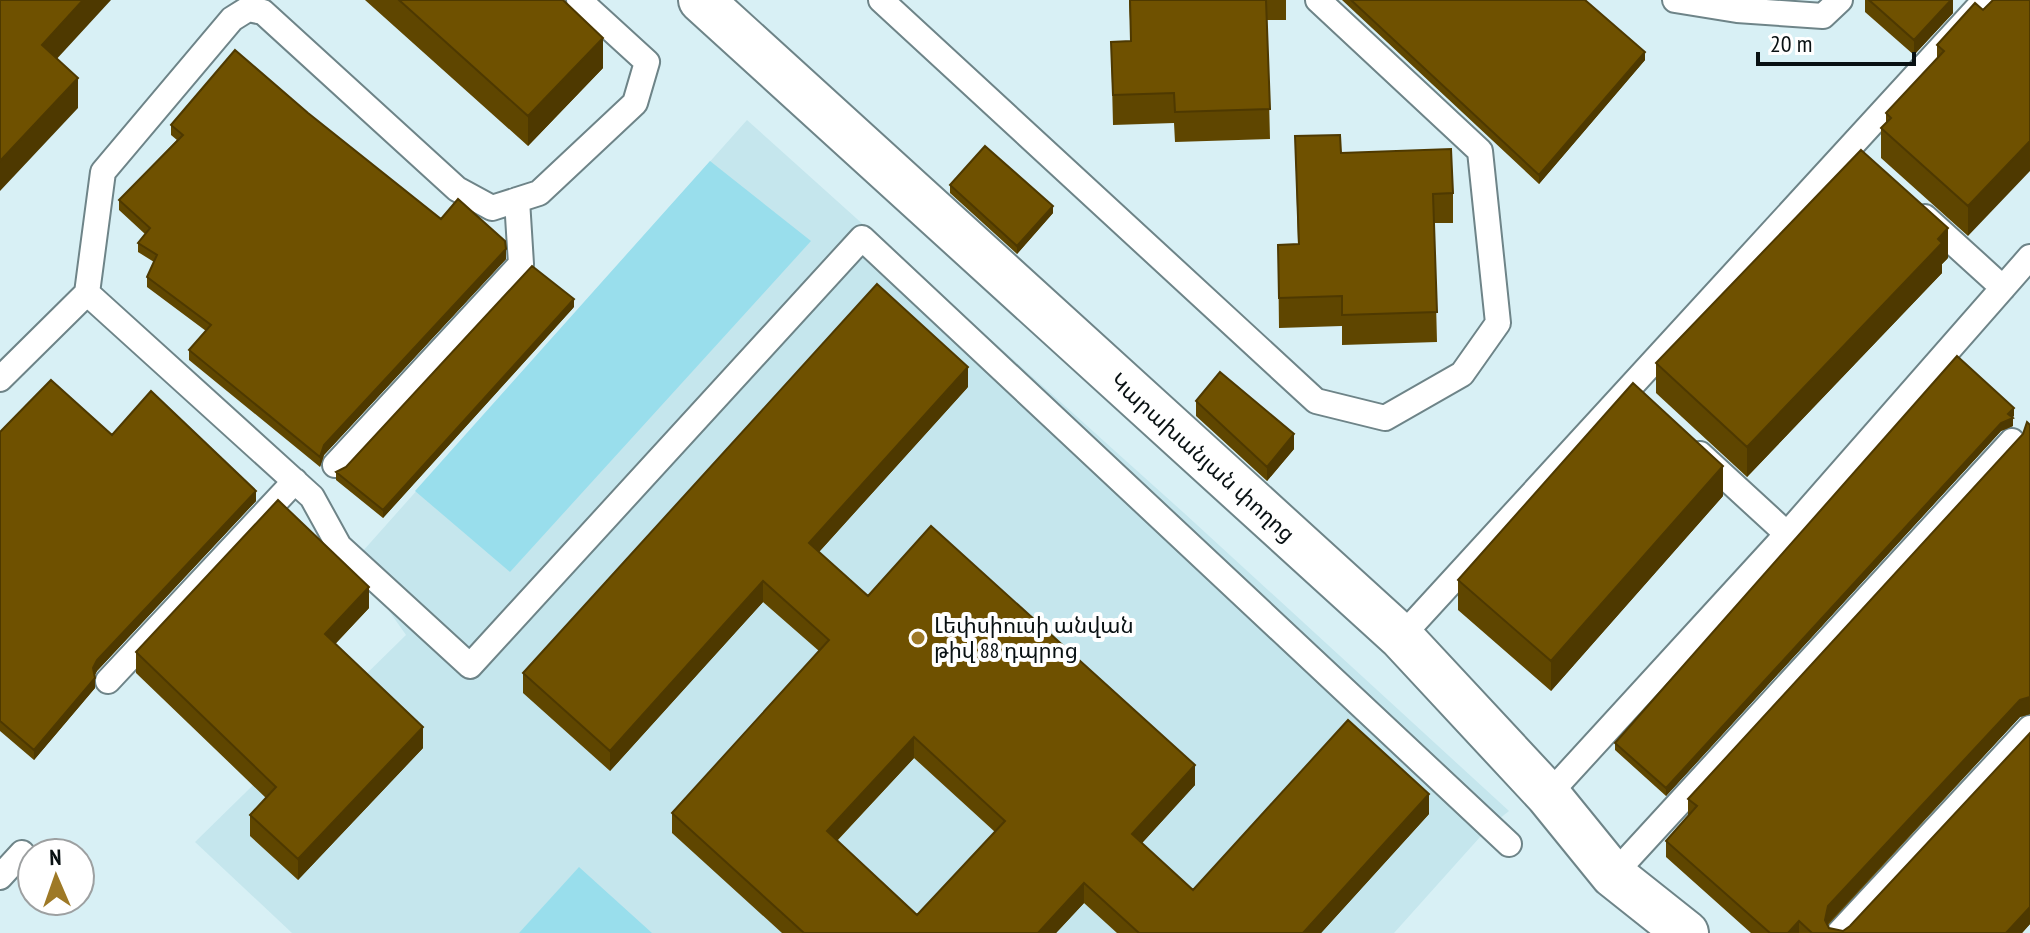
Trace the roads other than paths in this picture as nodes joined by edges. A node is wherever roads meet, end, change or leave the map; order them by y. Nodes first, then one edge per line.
1 (579, 0) edge
2 (701, 0) edge
3 (881, 0) edge
4 (1318, 0) edge
5 (1675, 0) edge
6 (1840, 0) edge
7 (1985, 0) edge
8 (517, 200) junction
9 (1908, 202) edge
10 (2030, 257) edge
11 (2003, 288) junction
12 (87, 293) junction
13 (0, 379) edge
14 (1628, 388) junction
15 (1651, 409) edge
16 (1685, 440) edge
17 (2012, 441) edge
18 (335, 465) dead end
19 (295, 481) junction
20 (1787, 534) junction
21 (1401, 637) junction
22 (108, 681) dead end
23 (2030, 728) edge
24 (1548, 795) junction
25 (1509, 844) dead end
26 (16, 860) edge
27 (1613, 875) junction
28 (0, 877) edge
29 (1686, 933) edge
30 (1839, 933) edge

1 - 8 lane
2 - 21 street, Կարախանյան փողոց
3 - 4 lane
5 - 6 lane
7 - 14 lane
8 - 12 lane
8 - 18 lane
9 - 11 lane
10 - 11 lane
11 - 20 lane
12 - 13 lane
12 - 19 lane
14 - 15 lane
14 - 21 lane
16 - 20 lane
17 - 27 lane
19 - 22 lane
19 - 25 lane
20 - 24 lane
21 - 24 street, Կարախանյան փողոց
23 - 30 lane
24 - 27 street, Կարախանյան փողոց
26 - 28 lane
27 - 29 street, Կարախանյան փողոց

